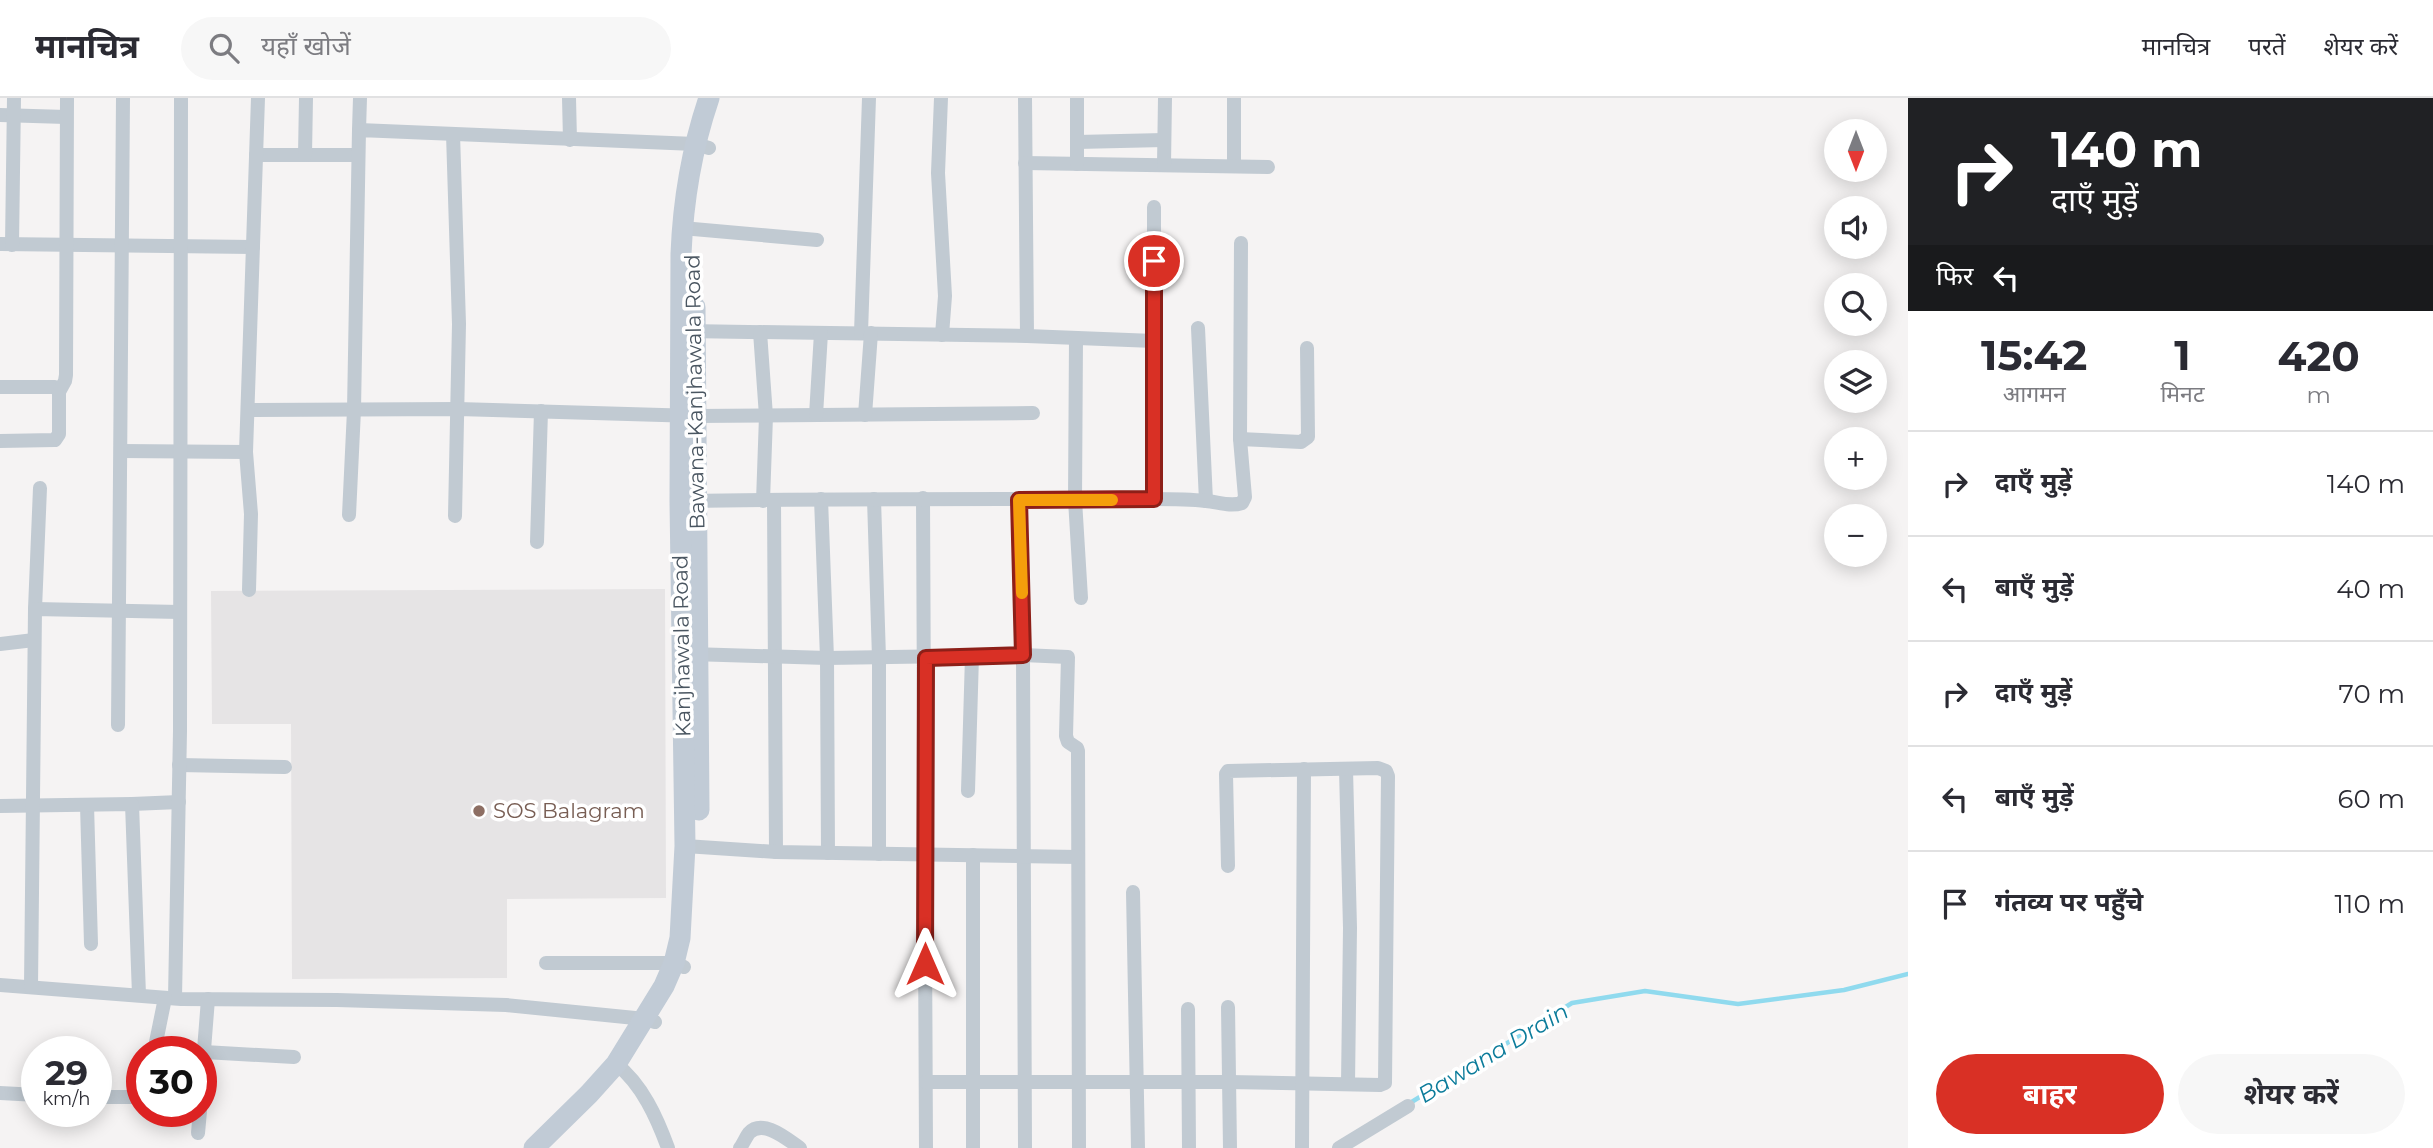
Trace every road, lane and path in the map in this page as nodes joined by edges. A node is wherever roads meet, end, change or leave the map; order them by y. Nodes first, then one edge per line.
1 (14, 98) edge
2 (67, 98) edge
3 (123, 98) edge
4 (181, 98) edge
5 (258, 98) edge
6 (306, 98) edge
7 (360, 98) edge
8 (569, 98) edge
9 (709, 98) edge
10 (722, 98) edge
11 (869, 98) edge
12 (941, 98) edge
13 (1025, 98) edge
14 (1077, 98) edge
15 (1166, 98) edge
16 (1234, 98) edge
17 (7, 116) edge
18 (66, 117) junction
19 (359, 130) junction
20 (453, 134) junction
21 (570, 140) junction
22 (1164, 140) junction
23 (1077, 142) junction
24 (702, 146) junction
25 (257, 155) junction
26 (304, 155) junction
27 (358, 156) junction
28 (1025, 163) junction
29 (1077, 164) junction
30 (1164, 165) junction
31 (1234, 166) junction
32 (1268, 167) dead end
33 (1154, 207) dead end
34 (688, 228) junction
35 (817, 240) dead end
36 (1241, 243) dead end
37 (6, 245) edge
38 (65, 246) junction
39 (182, 246) junction
40 (122, 247) junction
41 (253, 247) junction
42 (1198, 328) dead end
43 (688, 331) junction
44 (761, 332) junction
45 (821, 333) junction
46 (866, 333) junction
47 (942, 335) junction
48 (1027, 336) junction
49 (1076, 338) junction
50 (1154, 341) junction
51 (1307, 348) dead end
52 (0, 387) edge
53 (59, 392) junction
54 (458, 409) junction
55 (249, 410) junction
56 (355, 410) junction
57 (541, 411) junction
58 (1033, 413) dead end
59 (816, 415) junction
60 (865, 415) junction
61 (689, 416) junction
62 (766, 416) junction
63 (1240, 439) junction
64 (0, 441) edge
65 (121, 451) junction
66 (180, 451) junction
67 (246, 452) junction
68 (40, 488) dead end
69 (923, 498) junction
70 (821, 499) junction
71 (874, 499) junction
72 (1154, 499) junction
73 (1019, 500) junction
74 (1076, 500) junction
75 (688, 501) junction
76 (769, 501) junction
77 (1206, 501) junction
78 (349, 515) dead end
79 (455, 516) dead end
80 (537, 542) dead end
81 (249, 590) dead end
82 (1080, 598) dead end
83 (35, 609) junction
84 (120, 610) junction
85 (180, 612) junction
86 (34, 640) junction
87 (0, 644) edge
88 (691, 654) junction
89 (1023, 655) junction
90 (775, 656) junction
91 (972, 656) junction
92 (827, 658) junction
93 (879, 658) junction
94 (926, 658) junction
95 (118, 725) dead end
96 (179, 765) junction
97 (285, 767) dead end
98 (1304, 769) junction
99 (1346, 769) junction
100 (968, 791) dead end
101 (179, 802) junction
102 (132, 804) junction
103 (88, 805) junction
104 (0, 806) edge
105 (32, 806) junction
106 (692, 847) junction
107 (776, 852) junction
108 (828, 853) junction
109 (879, 854) junction
110 (925, 854) junction
111 (973, 855) junction
112 (1024, 856) junction
113 (1078, 857) junction
114 (1228, 866) dead end
115 (1133, 892) dead end
116 (90, 944) dead end
117 (546, 962) dead end
118 (679, 965) junction
119 (0, 985) edge
120 (31, 987) junction
121 (139, 995) junction
122 (170, 998) junction
123 (208, 999) junction
124 (1228, 1007) dead end
125 (1188, 1009) dead end
126 (650, 1020) junction
127 (159, 1036) edge
128 (205, 1036) edge
129 (217, 1053) edge
130 (294, 1057) dead end
131 (620, 1067) junction
132 (1229, 1082) junction
133 (926, 1083) junction
134 (973, 1083) junction
135 (1025, 1083) junction
136 (1079, 1083) junction
137 (1137, 1083) junction
138 (1188, 1083) junction
139 (1303, 1083) junction
140 (1348, 1084) junction
141 (0, 1093) edge
142 (21, 1094) edge
143 (1408, 1106) dead end
144 (199, 1127) edge
145 (198, 1133) dead end
146 (534, 1148) edge
147 (552, 1148) edge
148 (668, 1148) edge
149 (740, 1148) edge
150 (800, 1148) edge
151 (926, 1148) edge
152 (973, 1148) edge
153 (1026, 1148) edge
154 (1079, 1148) edge
155 (1138, 1148) edge
156 (1189, 1148) edge
157 (1230, 1148) edge
158 (1302, 1148) edge
159 (1339, 1148) edge

1 - 17 street
2 - 18 street
3 - 40 street
4 - 39 street
5 - 25 street
6 - 26 street
7 - 19 street
8 - 21 street
9 - 24 main road
10 - 24 main road, Bawana-Kanjhawala Road
11 - 46 street
12 - 47 street
13 - 28 street
14 - 23 street
15 - 22 street
16 - 31 street
17 - 18 street
17 - 37 street
18 - 38 street
19 - 20 street
19 - 27 street
20 - 21 street
20 - 54 street
21 - 24 street
22 - 23 street
22 - 30 street
23 - 29 street
24 - 34 main road, Bawana-Kanjhawala Road
25 - 26 street
25 - 41 street
26 - 27 street
27 - 56 street
28 - 29 street
28 - 48 street
29 - 30 street
30 - 31 street
31 - 32 street
33 - 50 street
34 - 35 street
34 - 43 main road, Bawana-Kanjhawala Road
36 - 63 street
37 - 38 street
38 - 40 street
38 - 53 street
39 - 40 street
39 - 41 street
39 - 66 street
40 - 65 street
41 - 55 street
42 - 77 street
43 - 44 street
43 - 61 main road, Bawana-Kanjhawala Road
44 - 45 street
44 - 62 street
45 - 46 street
45 - 59 street
46 - 47 street
46 - 60 street
47 - 48 street
48 - 49 street
49 - 50 street
49 - 74 street
50 - 72 street
51 - 63 street
52 - 53 street
53 - 64 street
54 - 56 street
54 - 57 street
54 - 79 street
55 - 56 street
55 - 67 street
56 - 78 street
57 - 61 street
57 - 80 street
58 - 60 street
59 - 60 street
59 - 62 street
61 - 62 street
61 - 75 main road, Bawana-Kanjhawala Road
62 - 76 street
63 - 77 street
65 - 66 street
65 - 84 street
66 - 67 street
66 - 85 street
67 - 81 street
68 - 83 street
69 - 71 street
69 - 73 street
69 - 94 street
70 - 71 street
70 - 76 street
70 - 92 street
71 - 93 street
72 - 74 street
72 - 77 street
73 - 74 street
73 - 89 street
74 - 82 street
75 - 76 street
75 - 88 main road, Bawana-Kanjhawala Road
76 - 90 street
83 - 84 street
83 - 86 street
84 - 85 street
84 - 95 street
85 - 96 street
86 - 87 street
86 - 105 street
88 - 90 street
88 - 106 main road, Bawana-Kanjhawala Road
89 - 91 street
89 - 112 street
89 - 113 street
90 - 92 street
90 - 107 street
91 - 94 street
91 - 100 street
92 - 93 street
92 - 108 street
93 - 94 street
93 - 109 street
94 - 110 street
96 - 97 street
96 - 101 street
98 - 99 street
98 - 114 street
98 - 139 street
99 - 140 street
99 - 140 street
101 - 102 street
101 - 122 street
102 - 103 street
102 - 121 street
103 - 105 street
103 - 116 street
104 - 105 street
105 - 120 street
106 - 107 street
106 - 118 main road, Bawana-Kanjhawala Road
107 - 108 street
108 - 109 street
109 - 110 street
110 - 111 street
110 - 133 street
111 - 112 street
111 - 134 street
112 - 113 street
112 - 135 street
113 - 136 street
115 - 137 street
117 - 118 street
118 - 126 main road, Bawana-Kanjhawala Road
119 - 120 street
120 - 121 street
121 - 122 street
122 - 123 street
122 - 127 street
123 - 126 street
123 - 128 street
124 - 132 street
125 - 138 street
126 - 131 main road, Bawana-Kanjhawala Road
129 - 130 street
131 - 146 main road
131 - 147 main road, Bawana-Kanjhawala Road
131 - 148 street
132 - 138 street
132 - 139 street
132 - 157 street
133 - 134 street
133 - 151 street
134 - 135 street
134 - 152 street
135 - 136 street
135 - 153 street
136 - 137 street
136 - 154 street
137 - 138 street
137 - 155 street
138 - 156 street
139 - 140 street
139 - 158 street
141 - 142 street
143 - 159 street
144 - 145 street
149 - 150 street

